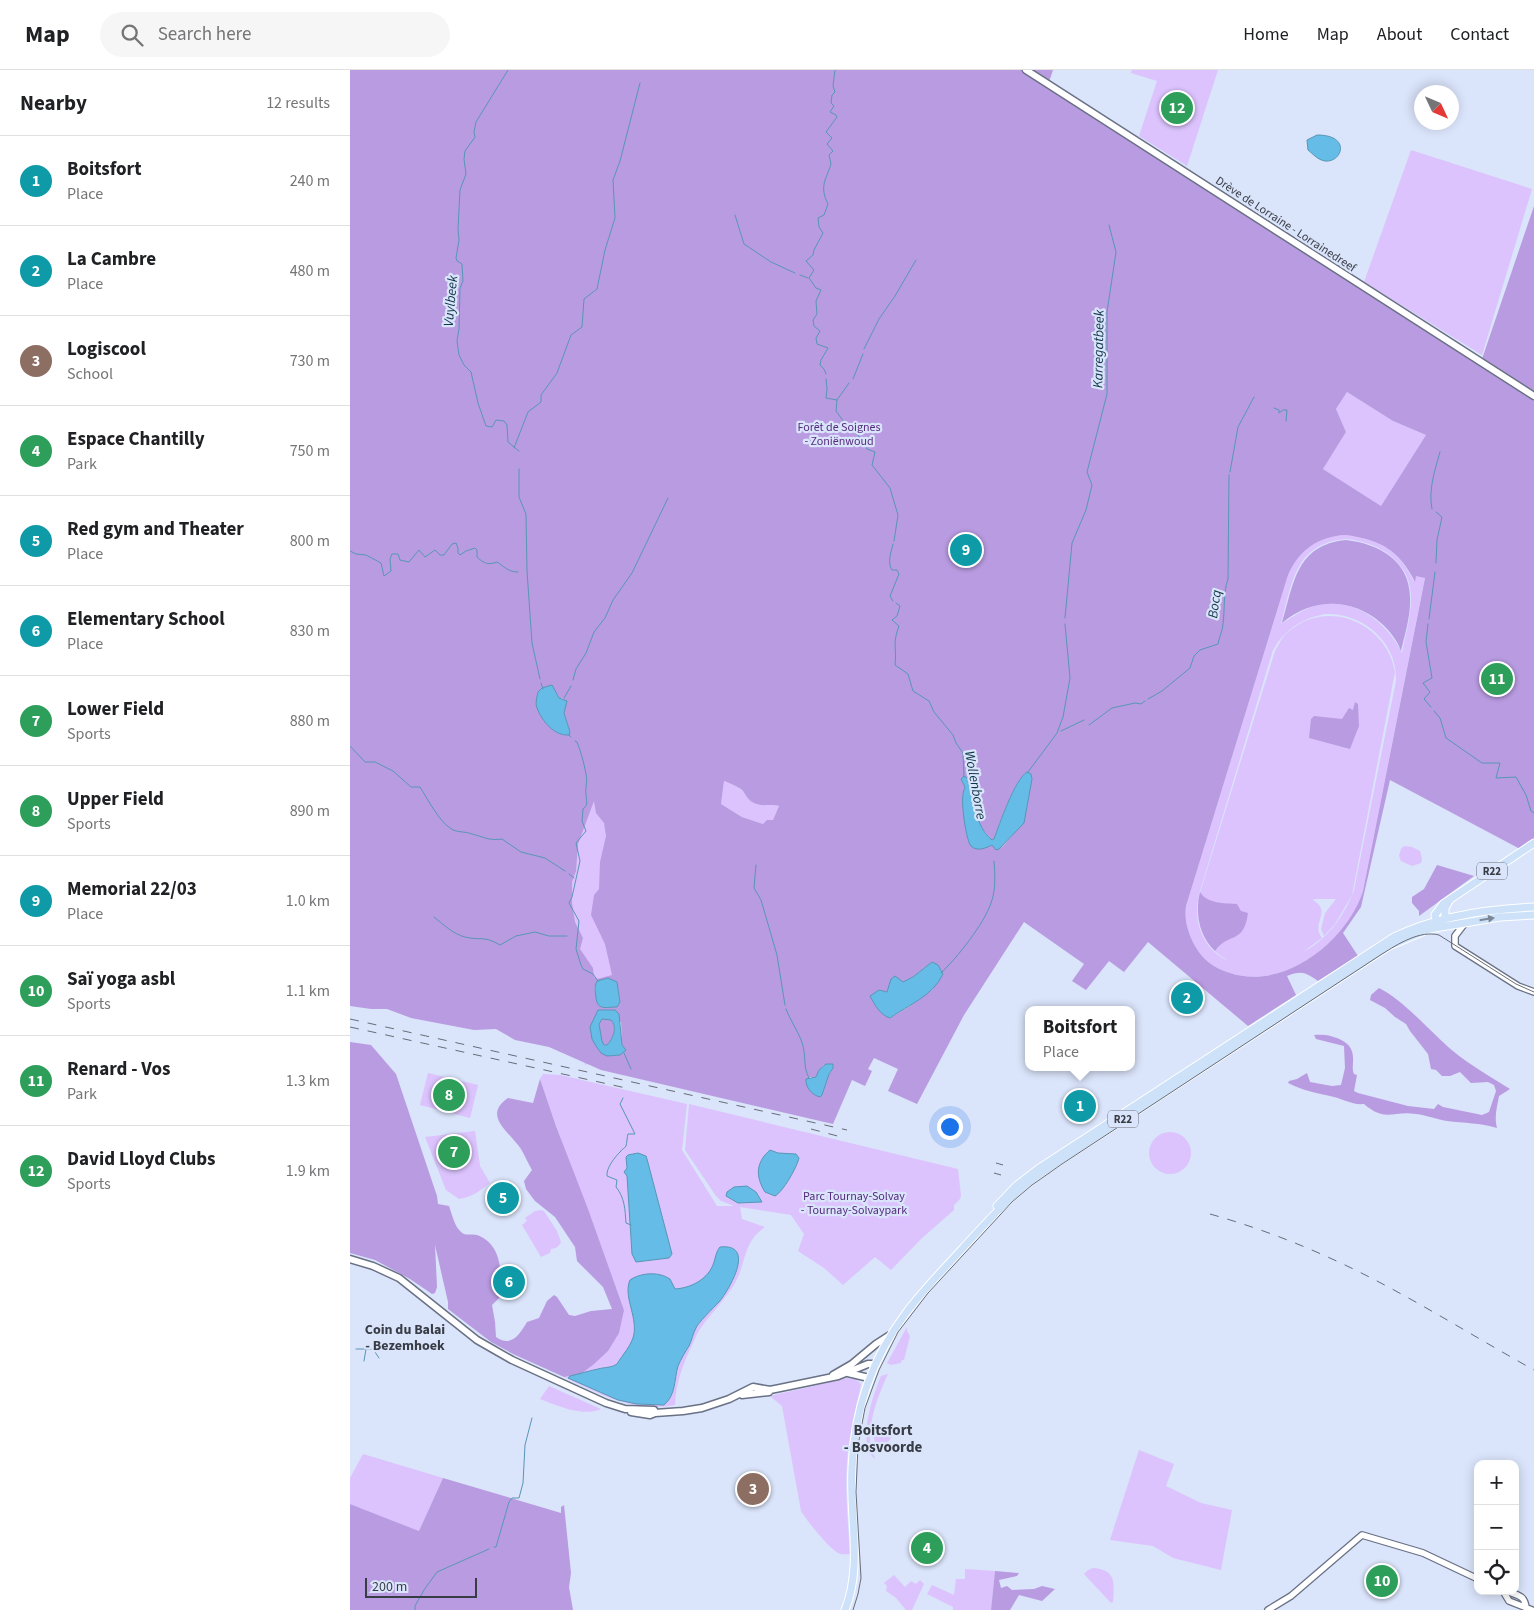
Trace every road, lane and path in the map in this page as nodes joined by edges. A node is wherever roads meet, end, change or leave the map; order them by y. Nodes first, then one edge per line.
1 (1026, 70) edge
2 (1534, 396) edge
3 (1534, 843) edge
4 (1450, 900) junction
5 (1534, 907) edge
6 (1534, 915) edge
7 (1445, 920) junction
8 (1465, 923) junction
9 (1438, 924) junction
10 (1534, 992) edge
11 (350, 1259) edge
12 (891, 1334) junction
13 (875, 1364) junction
14 (846, 1373) junction
15 (830, 1377) junction
16 (869, 1378) junction
17 (775, 1389) junction
18 (729, 1399) junction
19 (854, 1553) junction
20 (1474, 1576) edge
21 (1508, 1595) edge
22 (1519, 1595) edge
23 (1526, 1608) edge
24 (845, 1610) edge
25 (849, 1610) edge
26 (1268, 1610) edge

1 - 2 main road, Drève de Lorraine - Lorrainedreef
3 - 4 main road, R22
4 - 7 main road
4 - 9 main road, R22
5 - 7 main road
8 -> 6 main road
7 - 9 main road
8 - 9 main road
8 - 10 street
9 - 12 main road, R22
11 - 18 main road
12 - 13 main road, R22
12 - 15 main road
13 - 14 main road
13 - 16 main road, R22
14 - 15 main road
14 - 16 main road
15 - 17 main road
16 - 19 main road, R22
17 - 18 main road
17 - 18 main road
19 - 24 main road, R22
19 - 25 main road, R22
20 - 26 street
21 - 23 street
22 - 23 street

